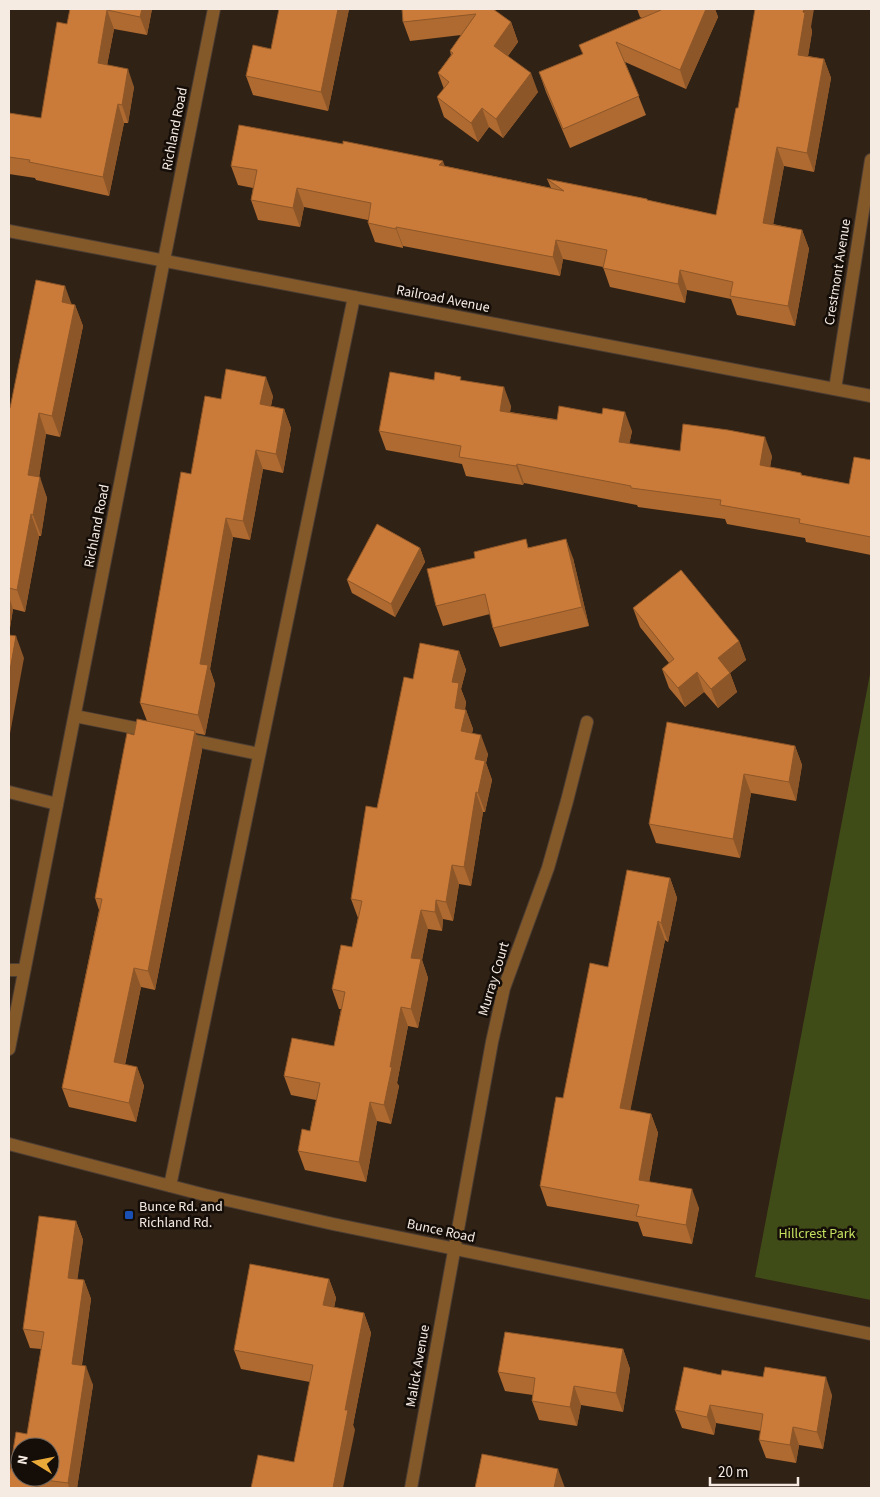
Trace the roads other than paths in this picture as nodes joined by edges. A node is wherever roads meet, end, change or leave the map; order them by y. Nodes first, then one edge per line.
1 (214, 9) edge
2 (871, 160) edge
3 (9, 231) edge
4 (164, 260) junction
5 (354, 297) junction
6 (835, 390) junction
7 (871, 396) edge
8 (74, 716) junction
9 (586, 722) dead end
10 (259, 754) junction
11 (9, 792) edge
12 (57, 804) junction
13 (9, 970) edge
14 (24, 970) junction
15 (9, 1049) edge
16 (9, 1144) edge
17 (170, 1186) junction
18 (455, 1249) junction
19 (871, 1334) edge
20 (411, 1488) edge

1 - 4 street, Richland Road
2 - 6 street, Crestmont Avenue
3 - 4 street, Railroad Avenue
4 - 5 street, Railroad Avenue
4 - 8 street, Richland Road
5 - 6 street, Railroad Avenue
5 - 10 street
6 - 7 street, Railroad Avenue
8 - 10 street
8 - 12 street, Richland Road
9 - 18 street, Murray Court
10 - 17 street
11 - 12 street
12 - 14 street, Richland Road
13 - 14 street
14 - 15 street, Richland Road
16 - 17 street, Bunce Road
17 - 18 street, Bunce Road
18 - 19 street, Bunce Road
18 - 20 street, Malick Avenue

